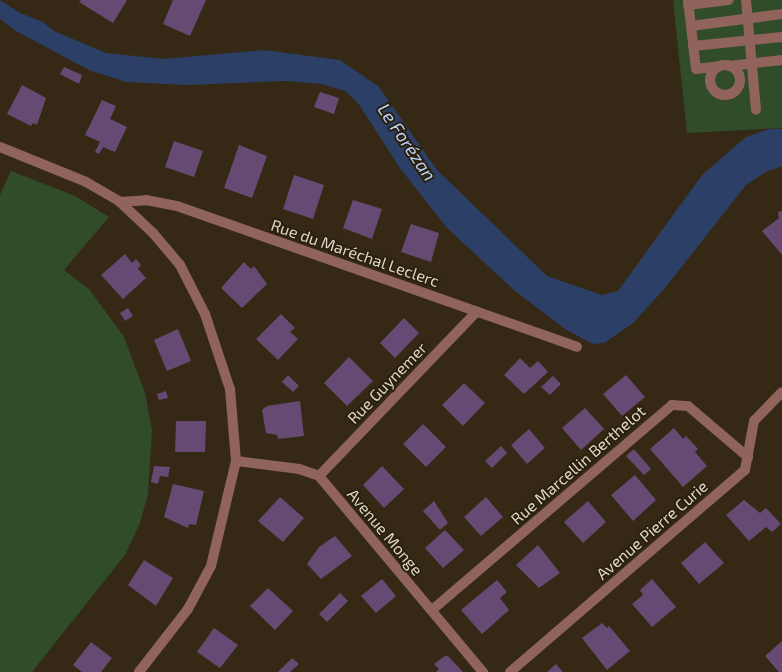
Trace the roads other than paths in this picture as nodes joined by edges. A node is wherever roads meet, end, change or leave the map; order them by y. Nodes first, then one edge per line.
1 (729, 0) edge
2 (746, 0) edge
3 (688, 2) edge
4 (782, 14) edge
5 (748, 18) junction
6 (690, 26) junction
7 (782, 37) edge
8 (750, 40) junction
9 (693, 46) junction
10 (782, 60) edge
11 (752, 63) junction
12 (756, 110) dead end
13 (0, 147) edge
14 (120, 202) junction
15 (477, 311) junction
16 (577, 347) dead end
17 (782, 392) edge
18 (748, 457) junction
19 (236, 460) junction
20 (318, 476) junction
21 (432, 610) junction
22 (139, 672) edge
23 (483, 672) edge
24 (510, 672) edge

1 - 3 street
2 - 5 street
3 - 6 street
4 - 5 street
5 - 6 street
5 - 8 street
6 - 9 street
7 - 8 street
8 - 9 street
8 - 11 street
9 - 11 street
10 - 11 street
11 - 12 street
13 - 14 street
14 - 15 street, Rue du Maréchal Leclerc
14 - 19 street
15 - 16 street, Rue du Maréchal Leclerc
15 - 20 street, Rue Guynemer
17 - 18 street, Avenue Pierre Curie
18 - 21 street, Rue Marcellin Berthelot
18 - 24 street, Avenue Pierre Curie
19 - 20 street
19 - 22 street
20 - 21 street, Avenue Monge
21 - 23 street, Avenue Monge

